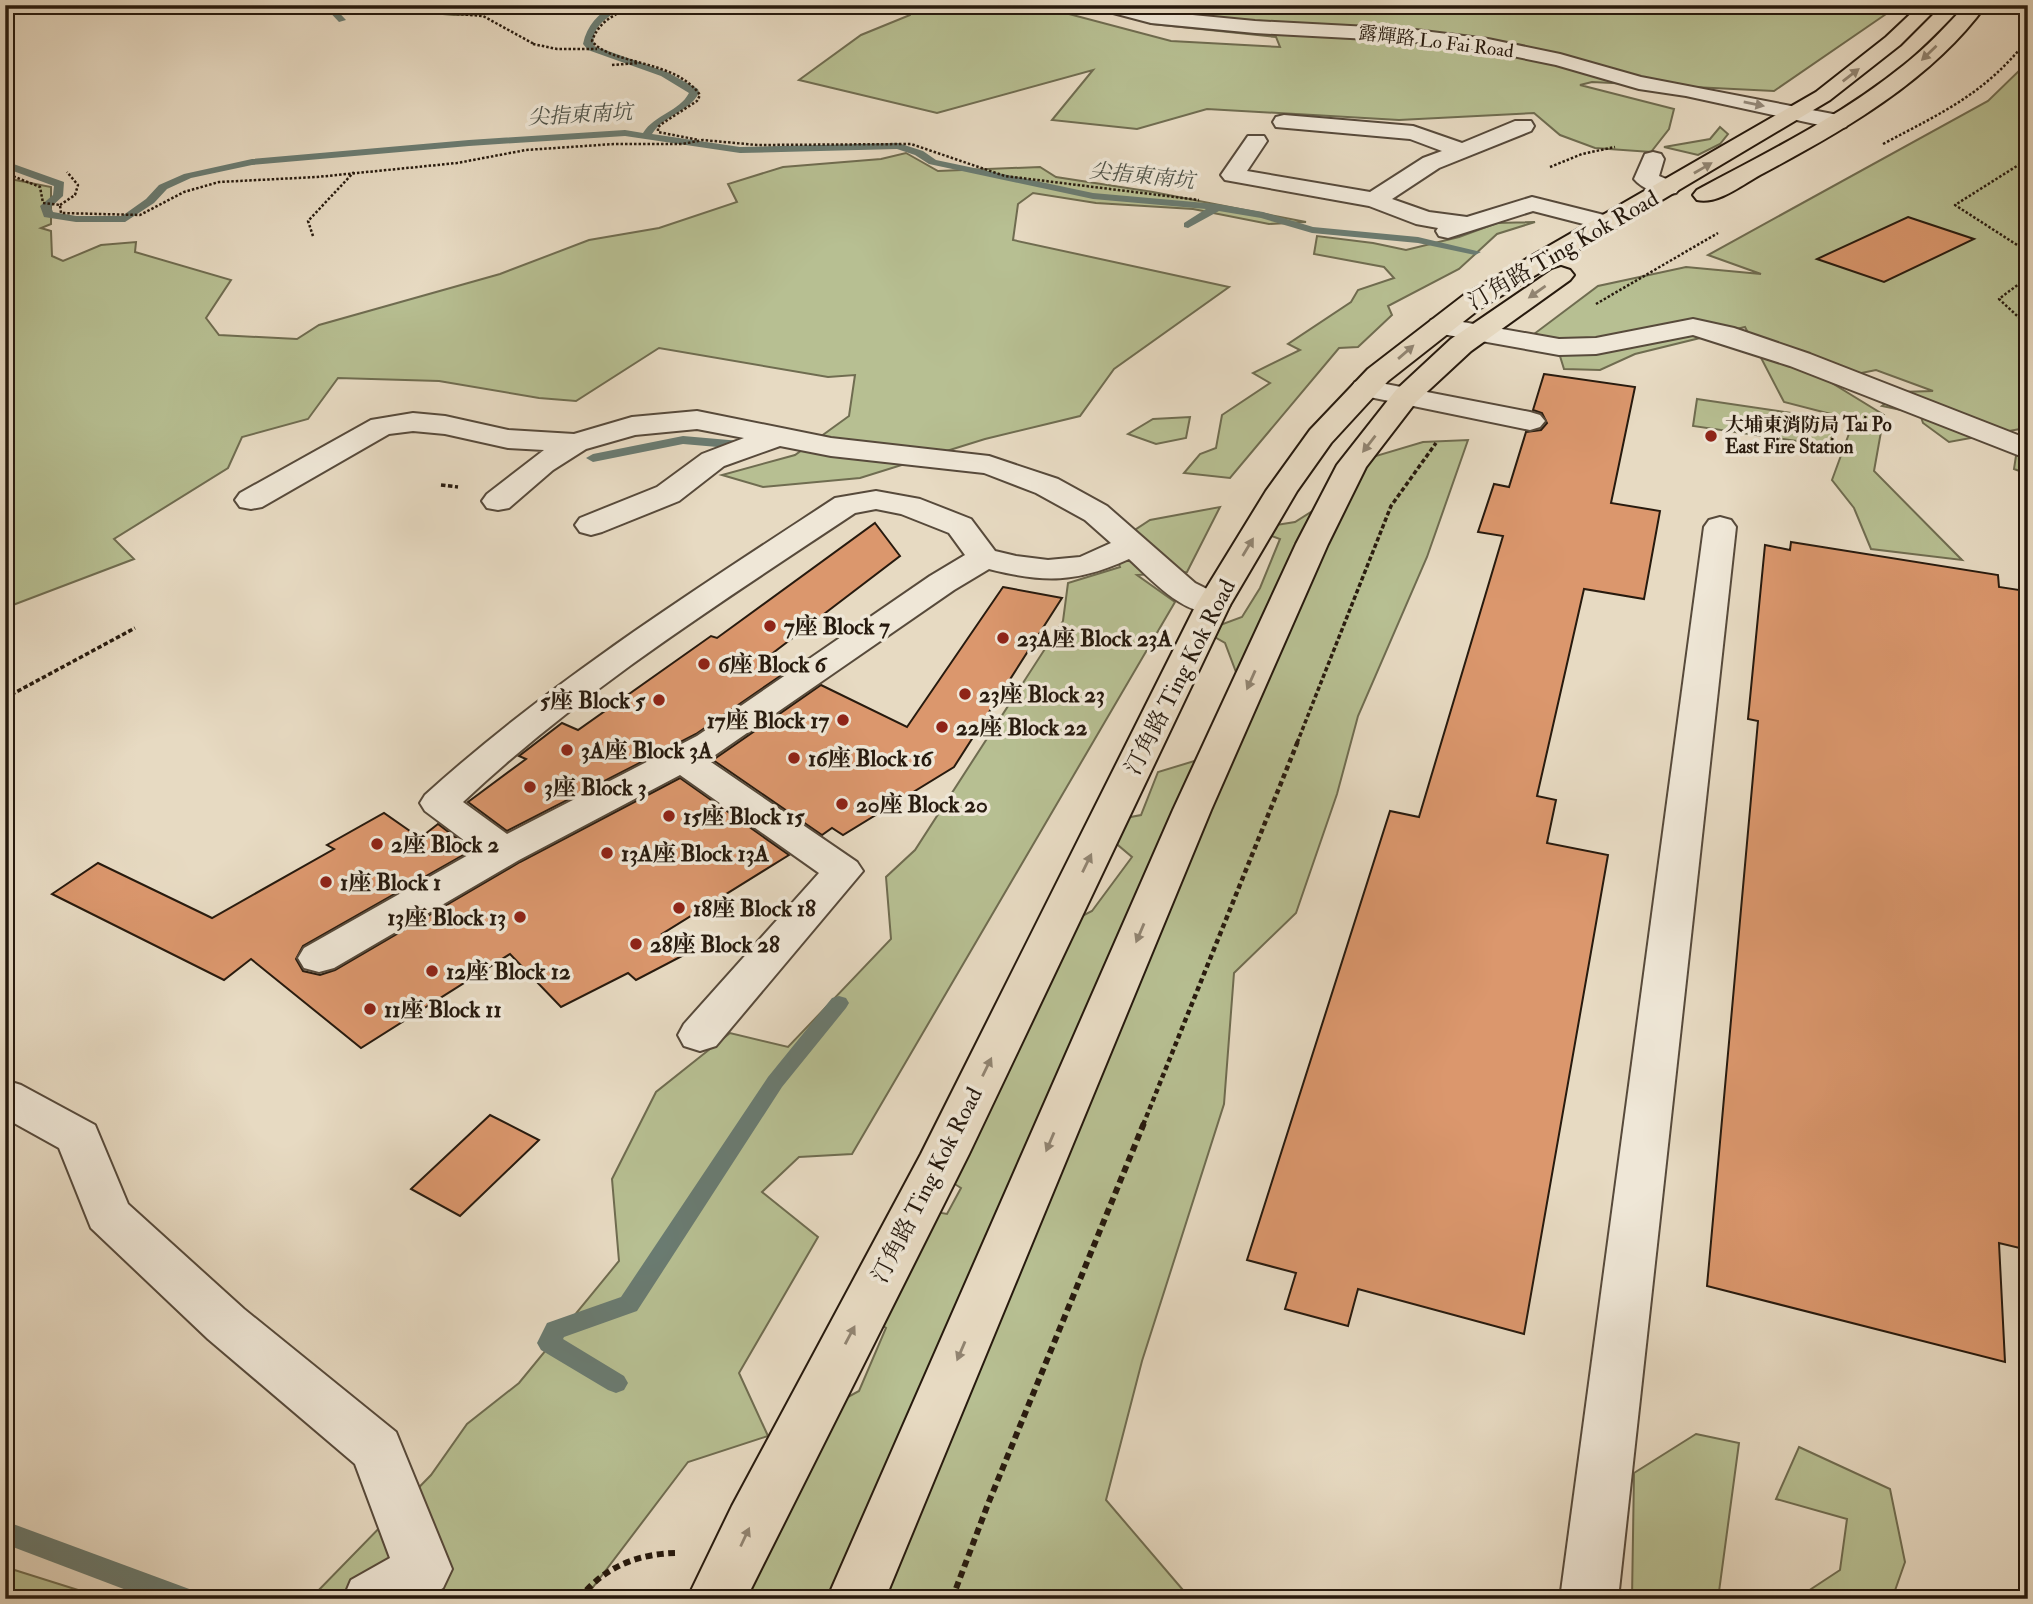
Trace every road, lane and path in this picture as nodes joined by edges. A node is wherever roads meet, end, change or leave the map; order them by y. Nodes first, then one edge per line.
1 (340, 5) edge
2 (646, 5) edge
3 (1105, 5) edge
4 (1931, 5) edge
5 (1977, 5) edge
6 (597, 49) junction
7 (637, 64) junction
8 (612, 65) dead end
9 (1639, 83) junction
10 (1794, 111) junction
11 (1284, 121) dead end
12 (1838, 122) junction
13 (1523, 126) dead end
14 (1766, 128) junction
15 (1808, 139) junction
16 (703, 141) junction
17 (1256, 141) dead end
18 (1621, 146) dead end
19 (1462, 150) junction
20 (1653, 159) dead end
21 (2028, 159) edge
22 (1547, 169) dead end
23 (68, 172) dead end
24 (355, 172) junction
25 (5, 173) edge
26 (1668, 188) junction
27 (1374, 200) junction
28 (1203, 201) dead end
29 (58, 205) junction
30 (1607, 223) junction
31 (1471, 225) junction
32 (1422, 230) dead end
33 (313, 236) dead end
34 (2028, 252) edge
35 (2028, 277) edge
36 (1440, 326) junction
37 (2028, 326) edge
38 (1476, 334) junction
39 (1364, 388) junction
40 (1406, 396) junction
41 (1530, 421) dead end
42 (778, 436) junction
43 (576, 443) junction
44 (1436, 444) dead end
45 (2028, 450) edge
46 (251, 500) dead end
47 (498, 501) dead end
48 (591, 525) dead end
49 (1720, 527) dead end
50 (1133, 545) junction
51 (985, 558) junction
52 (1213, 605) junction
53 (135, 628) dead end
54 (5, 698) edge
55 (682, 759) junction
56 (505, 851) junction
57 (319, 958) dead end
58 (700, 1035) dead end
59 (5, 1097) edge
60 (680, 1553) dead end
61 (372, 1599) edge
62 (579, 1599) edge
63 (716, 1599) edge
64 (856, 1599) edge
65 (952, 1599) edge
66 (1589, 1599) edge

1 - 6 path
2 - 6 path
3 - 9 street, 露輝路 Lo Fai Road
10 -> 4 main road, 汀角路 Ting Kok Road
5 -> 12 main road, 汀角路 Ting Kok Road
6 - 7 path
7 - 8 path
7 - 16 path
9 -> 10 street, 露輝路 Lo Fai Road
9 - 14 street, 露輝路 Lo Fai Road
10 - 12 street, 露輝路 Lo Fai Road
10 - 14 main road, 汀角路 Ting Kok Road
11 - 19 street
12 - 15 main road, 汀角路 Ting Kok Road
13 - 19 street
14 - 15 street, 露輝路 Lo Fai Road
26 -> 14 main road, 汀角路 Ting Kok Road
15 -> 38 main road, 汀角路 Ting Kok Road
16 - 24 path
16 - 28 path
17 - 27 street
18 - 22 path
19 - 27 street
20 - 26 street
21 - 34 path
23 - 29 path
24 - 29 path
24 - 33 path
25 - 29 path
26 - 30 main road, 汀角路 Ting Kok Road
27 - 31 street
30 - 31 street
30 - 36 main road, 汀角路 Ting Kok Road
31 - 32 street
35 - 37 path
36 - 38 street
39 -> 36 main road, 汀角路 Ting Kok Road
38 - 40 main road, 汀角路 Ting Kok Road
38 - 45 street
39 - 40 street
52 -> 39 main road, 汀角路 Ting Kok Road
40 - 41 street
40 -> 64 main road, 汀角路 Ting Kok Road
42 - 43 street
42 - 48 street
42 - 50 street
43 - 46 street
43 - 47 street
44 - 65 path
49 - 66 street
50 - 51 street
50 - 52 street
51 - 55 street
51 - 56 street
63 -> 52 main road, 汀角路 Ting Kok Road
53 - 54 path
55 - 56 street
55 - 58 street
56 - 57 street
59 - 61 street
60 - 62 path

